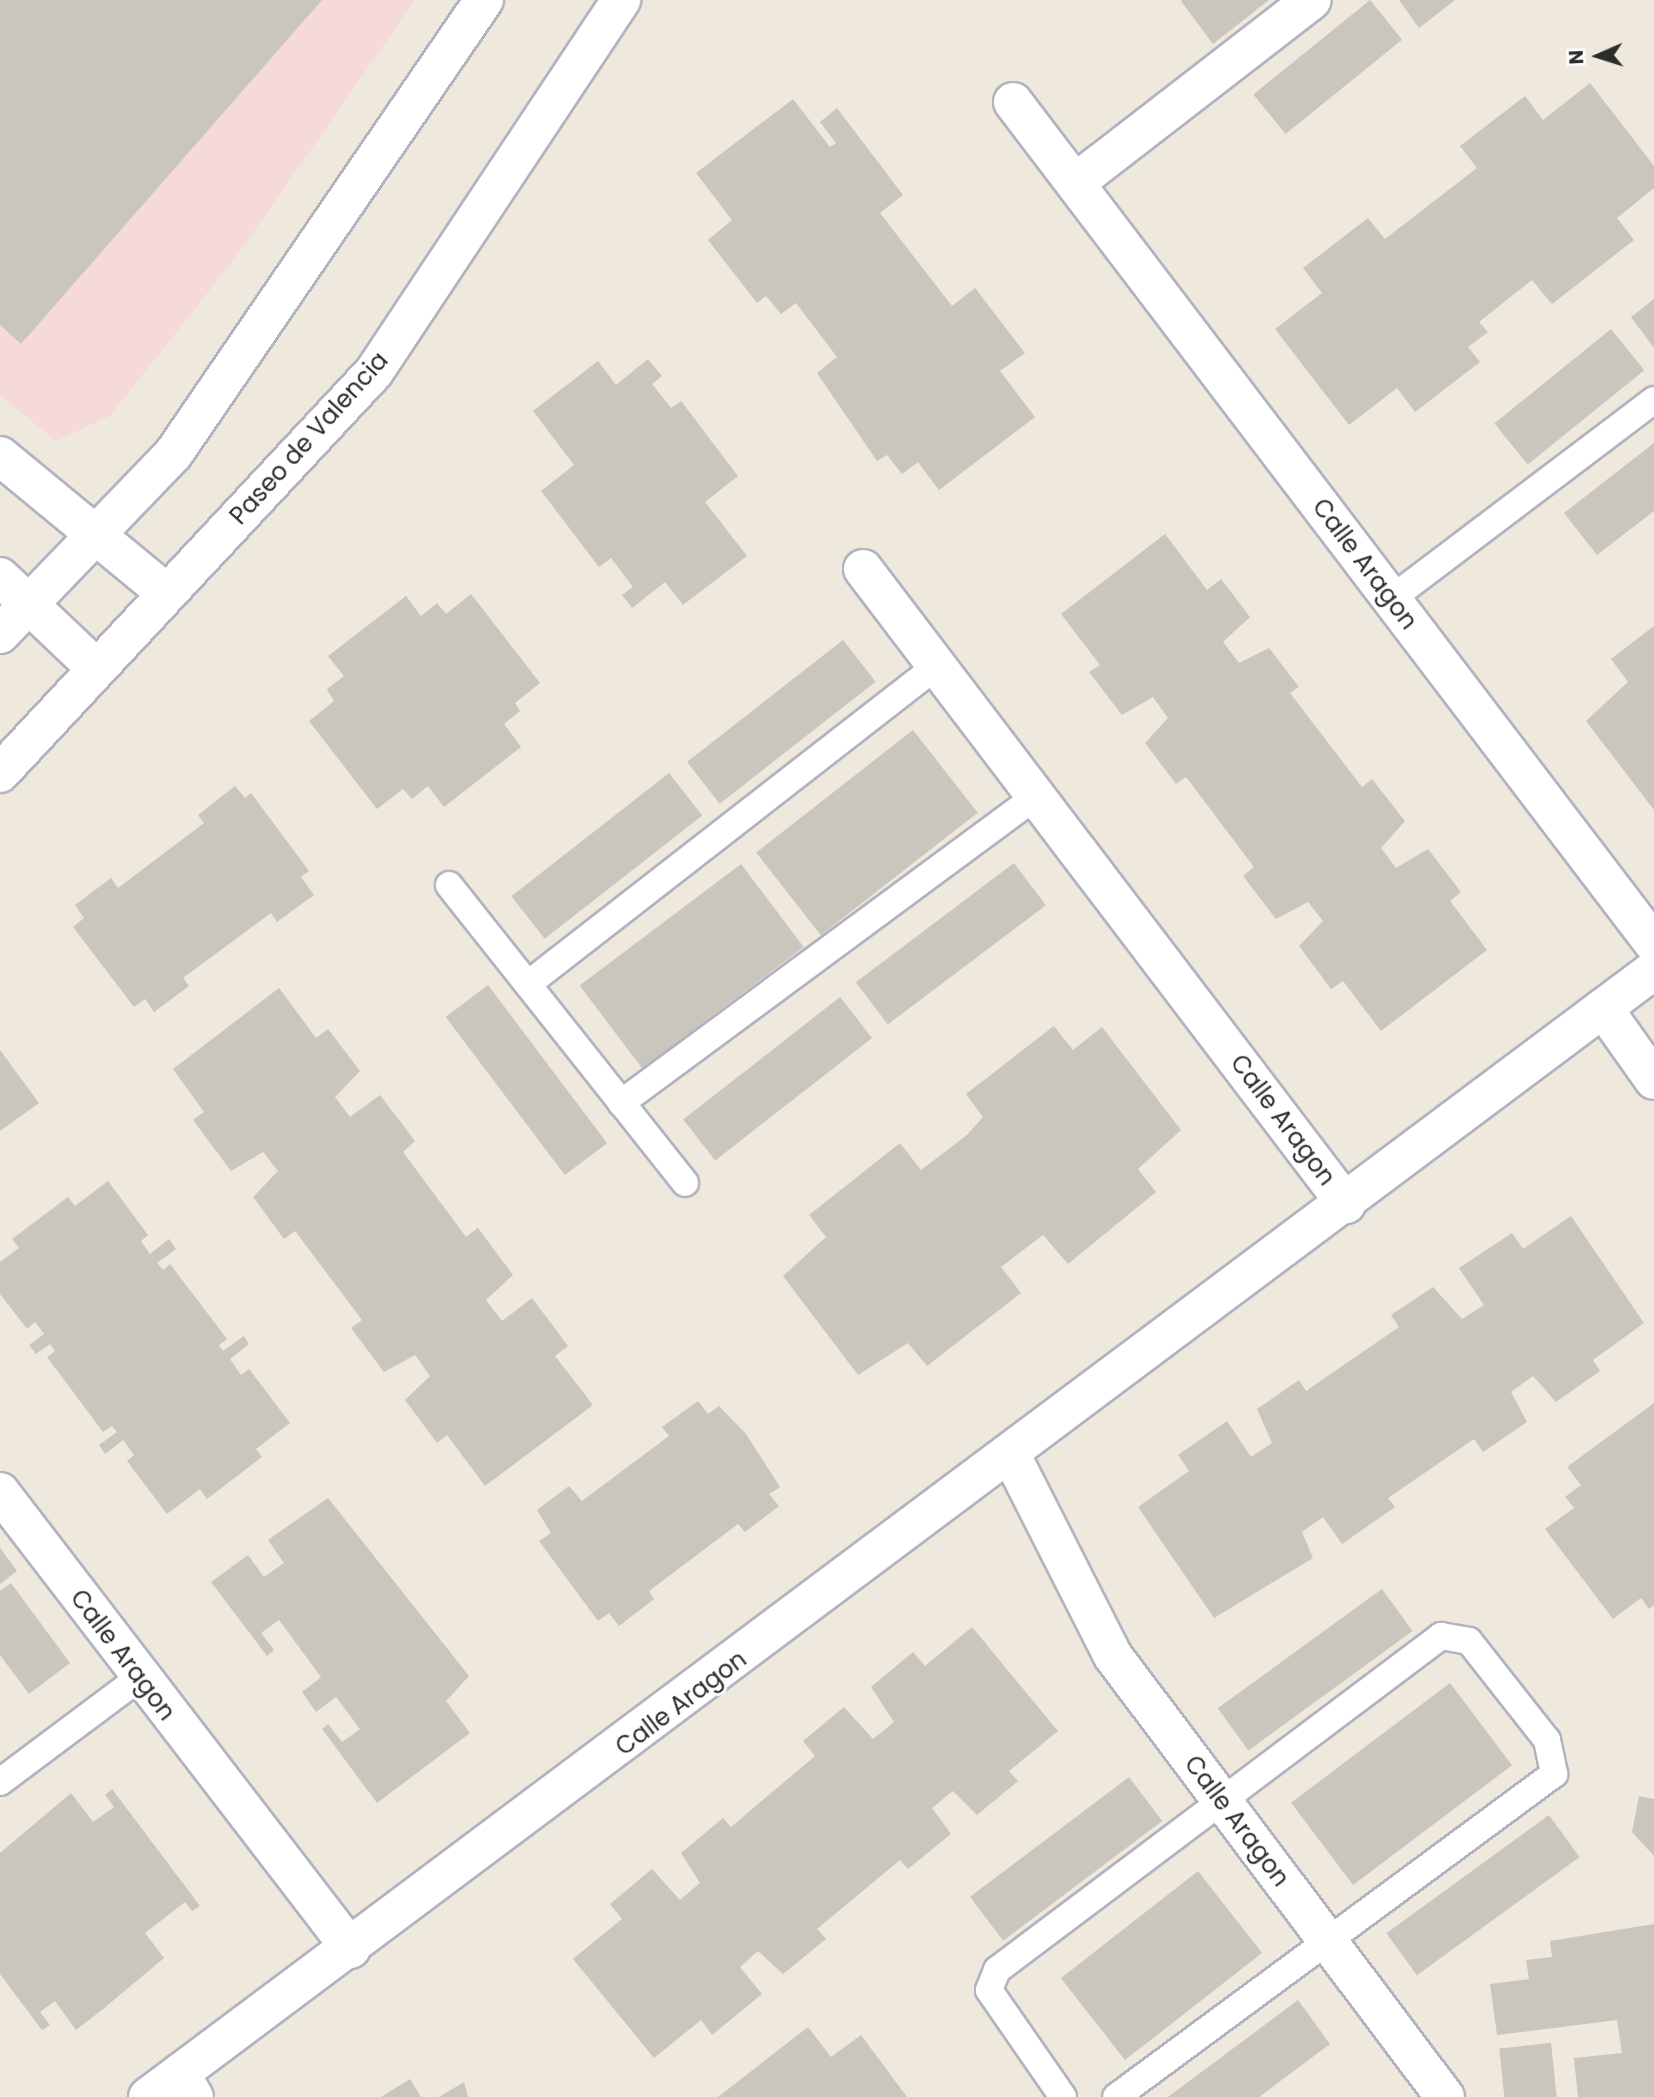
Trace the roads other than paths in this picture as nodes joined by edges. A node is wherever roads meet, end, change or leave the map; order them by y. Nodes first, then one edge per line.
1 (484, 0) edge
2 (621, 0) edge
3 (1312, 0) edge
4 (1013, 102) dead end
5 (1075, 183) junction
6 (1654, 400) edge
7 (0, 456) edge
8 (94, 537) junction
9 (863, 569) dead end
10 (0, 577) edge
11 (166, 593) junction
12 (1391, 598) junction
13 (27, 606) junction
14 (0, 634) edge
15 (939, 664) junction
16 (96, 668) junction
17 (0, 773) edge
18 (1039, 794) junction
19 (449, 884) dead end
20 (1654, 944) edge
21 (1654, 970) edge
22 (528, 984) junction
23 (1603, 1008) junction
24 (1654, 1080) edge
25 (621, 1103) junction
26 (685, 1183) dead end
27 (1346, 1204) junction
28 (1012, 1457) junction
29 (0, 1492) edge
30 (139, 1678) junction
31 (0, 1782) edge
32 (1223, 1804) junction
33 (1328, 1939) junction
34 (351, 1949) junction
35 (187, 2085) edge
36 (148, 2097) edge
37 (1063, 2097) edge
38 (1116, 2097) edge
39 (1445, 2097) edge

1 - 8 street
2 - 11 street, Paseo de Valencia
3 - 5 street
4 - 5 street, Calle Aragon
5 - 12 street, Calle Aragon
6 - 12 lane
7 - 8 street
8 - 11 street
8 - 13 street
9 - 15 street, Calle Aragon
10 - 13 street
11 - 16 street, Paseo de Valencia
12 - 20 street, Calle Aragon
13 - 14 street
13 - 16 street
15 - 18 street, Calle Aragon
15 - 22 lane
16 - 17 street, Paseo de Valencia
18 - 25 lane
18 - 27 street, Calle Aragon
19 - 22 lane
21 - 23 street, Calle Aragon
22 - 25 lane
23 - 24 street
23 - 27 street, Calle Aragon
25 - 26 lane
27 - 28 street, Calle Aragon
28 - 32 street, Calle Aragon
28 - 34 street, Calle Aragon
29 - 30 street, Calle Aragon
30 - 31 lane
30 - 34 street, Calle Aragon
32 - 33 street, Calle Aragon
32 - 33 lane
32 - 37 lane
33 - 38 lane
33 - 39 street, Calle Aragon
34 - 35 street, Calle Aragon
35 - 36 street, Calle Aragon

